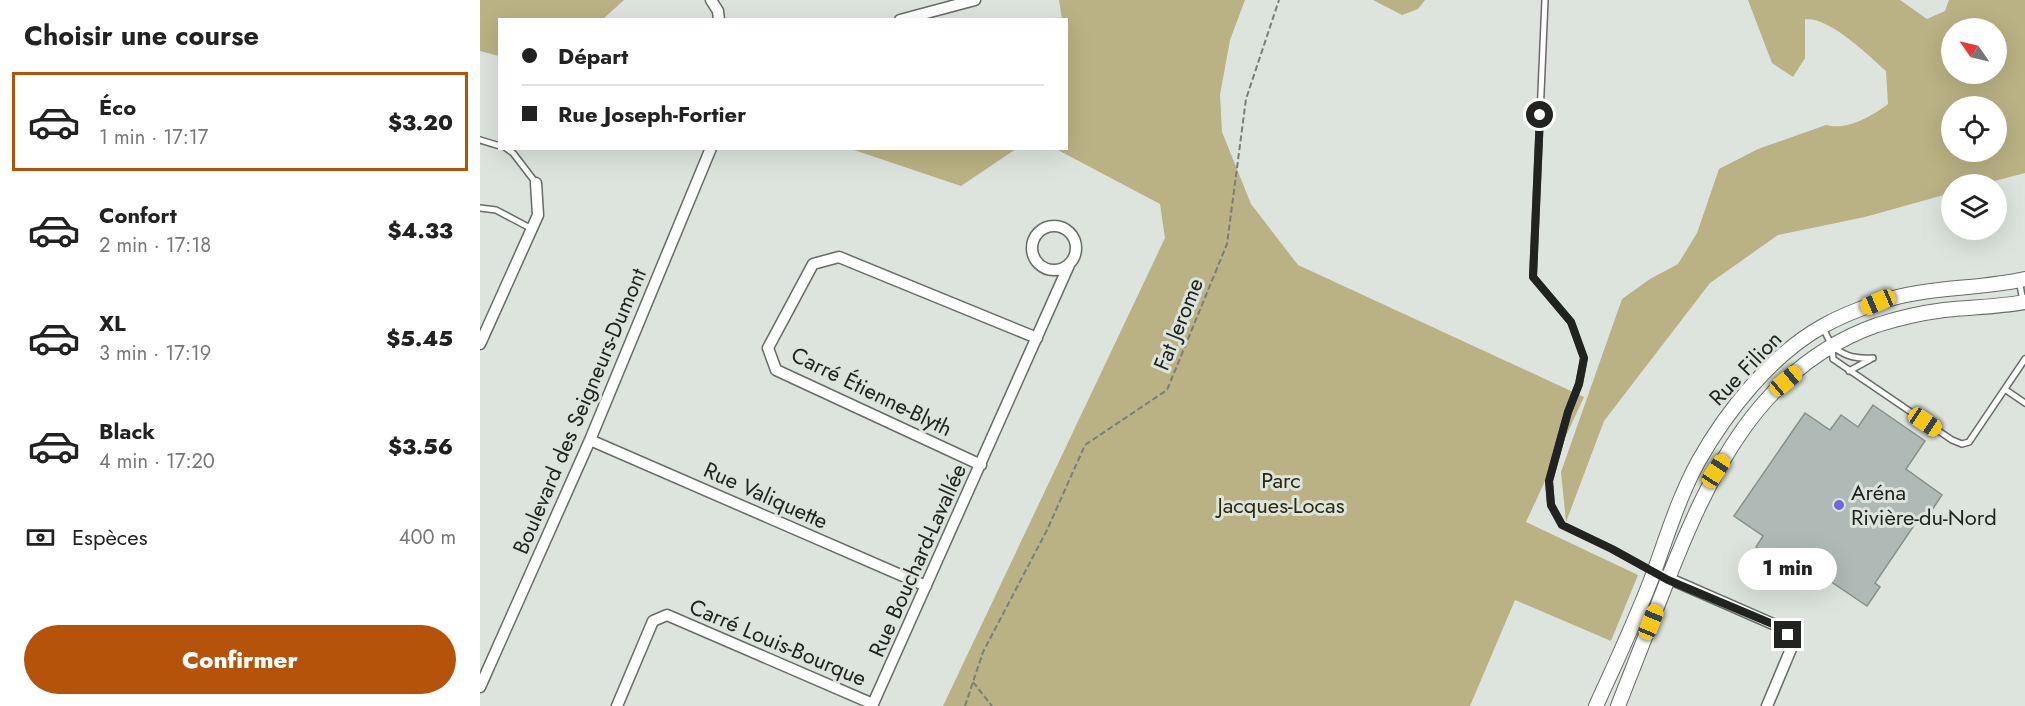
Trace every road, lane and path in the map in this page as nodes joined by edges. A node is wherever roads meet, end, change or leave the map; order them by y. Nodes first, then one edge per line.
1 (711, 0) edge
2 (975, 0) edge
3 (1279, 0) edge
4 (1545, 0) edge
5 (719, 18) edge
6 (908, 18) edge
7 (480, 141) edge
8 (498, 146) edge
9 (509, 150) edge
10 (710, 150) edge
11 (536, 183) joint
12 (480, 208) edge
13 (532, 229) junction
14 (1069, 265) junction
15 (2022, 279) edge
16 (2025, 304) edge
17 (1823, 326) junction
18 (1037, 338) junction
19 (480, 344) edge
20 (1832, 346) junction
21 (2025, 359) edge
22 (1849, 371) junction
23 (2006, 390) junction
24 (2025, 403) edge
25 (590, 440) junction
26 (981, 465) junction
27 (1654, 572) junction
28 (1668, 580) junction
29 (926, 586) junction
30 (973, 682) junction
31 (480, 687) edge
32 (873, 705) edge
33 (617, 706) edge
34 (965, 706) edge
35 (992, 706) edge
36 (1596, 706) edge
37 (1617, 706) edge
38 (1767, 706) edge

1 - 5 street
2 - 6 street
3 - 30 path, Fat Jerome
4 - 27 lane
7 - 8 lane
9 - 11 lane
10 - 25 street, Boulevard des Seigneurs-Dumont
11 - 13 street
12 - 13 lane
13 - 19 street
14 - 14 street, Rue Bouchard-Lavallée
14 - 18 street, Rue Bouchard-Lavallée
15 - 16 lane
15 - 17 street, Rue Filion
16 - 20 street, Rue Filion
17 - 20 lane
17 - 27 street, Rue Filion
18 - 26 street, Rue Bouchard-Lavallée
18 - 26 street, Carré Étienne-Blyth
20 - 22 lane
20 - 22 lane
20 - 28 street, Rue Filion
21 - 23 lane
22 - 23 lane
23 - 24 lane
25 - 29 street, Rue Valiquette
25 - 31 street, Boulevard des Seigneurs-Dumont
26 - 29 street, Rue Bouchard-Lavallée
27 - 28 street
27 - 36 street, Rue Filion
28 - 37 street, Rue Filion
28 - 38 street
29 - 32 street, Rue Bouchard-Lavallée
30 - 34 path, Fat Jerome
30 - 35 path
32 - 33 street, Carré Louis-Bourque

